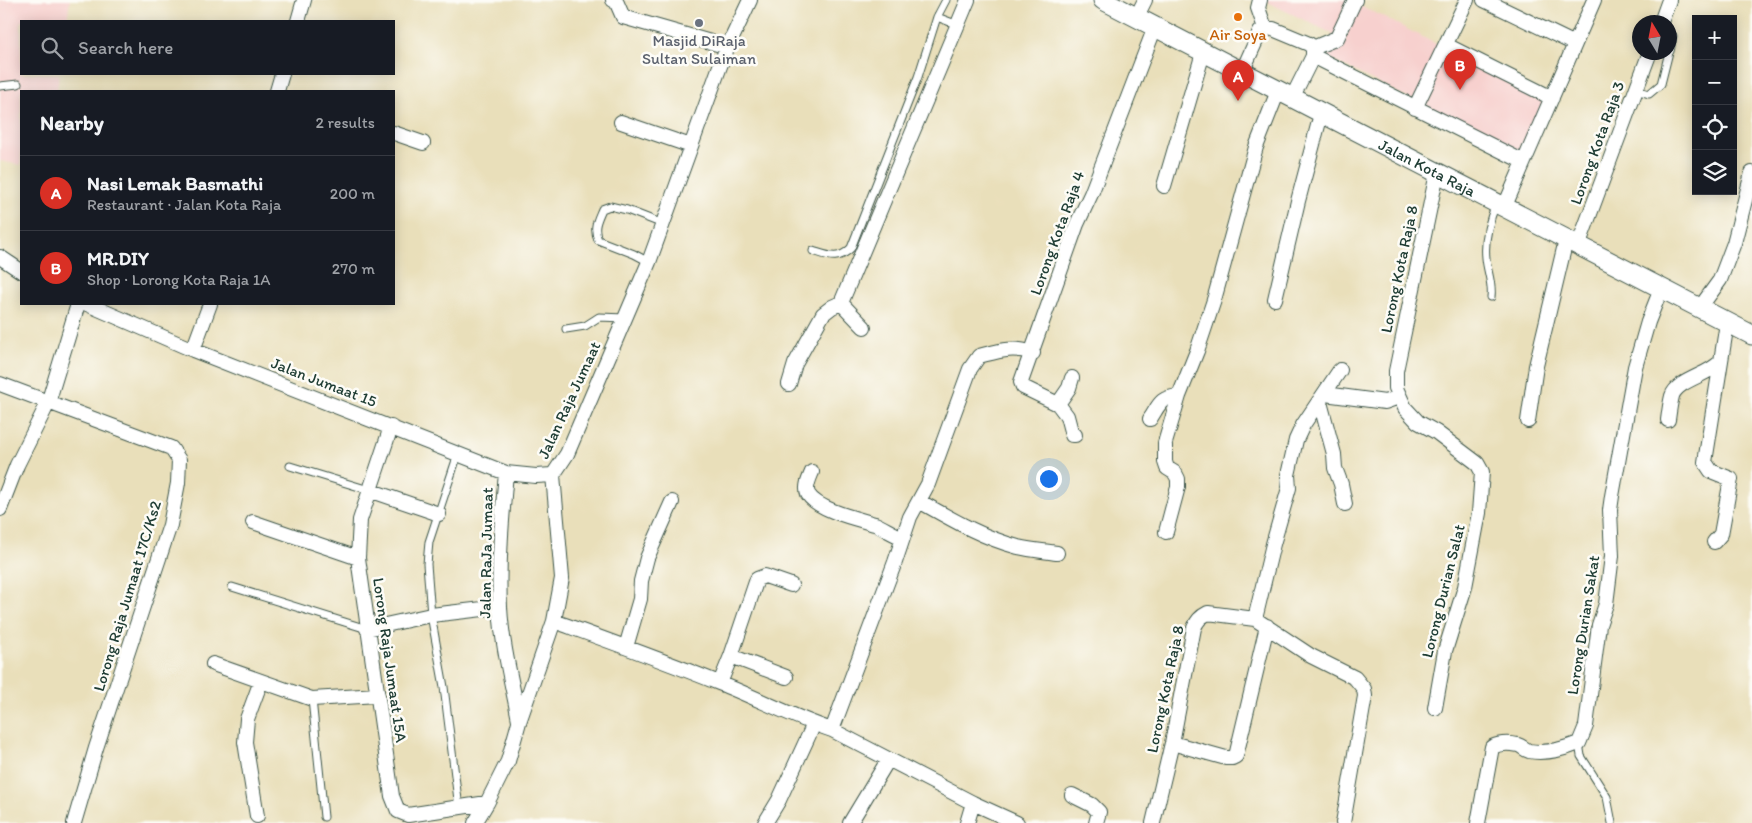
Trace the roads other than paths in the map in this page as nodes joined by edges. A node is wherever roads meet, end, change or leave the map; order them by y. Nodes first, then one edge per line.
1 (304, 0) edge
2 (613, 0) edge
3 (750, 0) edge
4 (946, 0) edge
5 (968, 0) edge
6 (1103, 0) edge
7 (1144, 0) edge
8 (1260, 0) edge
9 (1355, 0) edge
10 (1467, 0) edge
11 (1484, 0) edge
12 (1594, 0) edge
13 (1669, 0) edge
14 (1664, 15) edge
15 (937, 17) junction
16 (1136, 18) junction
17 (298, 20) edge
18 (958, 25) junction
19 (1155, 27) junction
20 (1265, 28) junction
21 (1575, 44) junction
22 (1446, 45) junction
23 (728, 47) junction
24 (1204, 52) junction
25 (1313, 52) junction
26 (1647, 60) edge
27 (1667, 60) edge
28 (1242, 72) junction
29 (282, 75) edge
30 (18, 84) dead end
31 (0, 86) edge
32 (277, 90) edge
33 (1636, 90) junction
34 (1285, 94) junction
35 (1552, 98) junction
36 (1415, 108) junction
37 (1321, 114) junction
38 (621, 122) dead end
39 (395, 133) edge
40 (423, 144) dead end
41 (691, 146) junction
42 (1524, 162) junction
43 (1437, 173) junction
44 (1752, 173) edge
45 (1164, 186) dead end
46 (1500, 206) junction
47 (663, 224) junction
48 (1572, 243) junction
49 (813, 251) dead end
50 (0, 257) edge
51 (649, 262) junction
52 (20, 270) edge
53 (1662, 289) junction
54 (1491, 297) dead end
55 (1275, 299) dead end
56 (841, 303) junction
57 (78, 305) edge
58 (89, 305) edge
59 (210, 305) edge
60 (1699, 309) junction
61 (625, 318) junction
62 (1728, 323) junction
63 (864, 327) dead end
64 (566, 329) dead end
65 (1752, 335) edge
66 (193, 350) junction
67 (1033, 353) junction
68 (1720, 362) junction
69 (1340, 370) dead end
70 (1072, 378) dead end
71 (0, 384) edge
72 (789, 384) dead end
73 (1179, 396) junction
74 (1322, 398) junction
75 (1399, 398) junction
76 (48, 403) junction
77 (1058, 404) junction
78 (1150, 419) dead end
79 (1528, 420) dead end
80 (1668, 420) dead end
81 (391, 427) junction
82 (1075, 435) dead end
83 (458, 453) junction
84 (290, 466) dead end
85 (812, 472) dead end
86 (506, 473) junction
87 (553, 475) junction
88 (369, 490) junction
89 (919, 501) junction
90 (672, 502) dead end
91 (1345, 504) dead end
92 (0, 509) edge
93 (438, 514) junction
94 (253, 522) dead end
95 (1166, 532) dead end
96 (903, 538) junction
97 (1714, 542) dead end
98 (1057, 553) dead end
99 (358, 558) junction
100 (791, 585) dead end
101 (232, 587) dead end
102 (500, 607) junction
103 (431, 615) junction
104 (554, 622) junction
105 (1261, 623) junction
106 (367, 629) junction
107 (625, 644) junction
108 (213, 664) dead end
109 (725, 670) junction
110 (786, 677) dead end
111 (261, 681) junction
112 (378, 695) junction
113 (312, 699) junction
114 (1435, 708) dead end
115 (519, 722) junction
116 (814, 724) junction
117 (832, 730) junction
118 (1172, 742) junction
119 (1579, 743) junction
120 (888, 760) junction
121 (1072, 795) dead end
122 (487, 803) junction
123 (972, 803) junction
124 (459, 808) junction
125 (257, 816) dead end
126 (324, 817) dead end
127 (1011, 822) edge
128 (74, 823) edge
129 (475, 823) edge
130 (765, 823) edge
131 (850, 823) edge
132 (968, 823) edge
133 (1096, 823) edge
134 (1153, 823) edge
135 (1343, 823) edge
136 (1478, 823) edge
137 (1612, 823) edge

1 - 17 street
2 - 23 street
3 - 23 street, Jalan Raja Jumaat
4 - 15 lane
5 - 18 street
6 - 16 main road, Jalan Kota Raja
7 - 16 street
8 - 20 street
9 - 25 street
10 - 22 street
11 - 21 street
12 - 21 street
13 - 14 street
15 - 18 lane
15 - 49 lane
16 - 19 main road, Jalan Kota Raja
18 - 56 street
19 - 24 main road, Jalan Kota Raja
19 - 67 street, Lorong Kota Raja 4
20 - 25 street
20 - 28 street
21 - 35 street
22 - 35 street
22 - 36 street
23 - 41 street, Jalan Raja Jumaat
24 - 28 main road, Jalan Kota Raja
24 - 45 street
25 - 34 street
25 - 36 street
26 - 33 street, Lorong Kota Raja 3
27 - 33 lane
28 - 34 main road, Jalan Kota Raja
29 - 32 street
30 - 31 lane
33 - 48 street, Lorong Kota Raja 3
34 - 37 main road, Jalan Kota Raja
34 - 73 street
35 - 42 street
36 - 42 street
37 - 43 main road, Jalan Kota Raja
37 - 55 street
38 - 41 street
39 - 40 street
41 - 47 street, Jalan Raja Jumaat
42 - 46 street
43 - 46 main road, Jalan Kota Raja
43 - 75 street, Lorong Kota Raja 8
44 - 60 street
46 - 48 main road, Jalan Kota Raja
46 - 54 lane
47 - 51 street, Jalan Raja Jumaat
47 - 51 lane
48 - 53 main road, Jalan Kota Raja
48 - 79 street, Lorong Kota Raja 3
50 - 52 street
51 - 61 street, Jalan Raja Jumaat
53 - 60 main road, Jalan Kota Raja
53 - 119 street, Lorong Durian Sakat
56 - 63 street
56 - 72 street
57 - 76 street
58 - 66 street, Jalan Jumaat 15
59 - 66 street
60 - 62 main road, Jalan Kota Raja
61 - 64 lane
61 - 87 street, Jalan Raja Jumaat
62 - 65 main road, Jalan Kota Raja
62 - 68 street
66 - 81 street, Jalan Jumaat 15
67 - 77 street, Lorong Kota Raja 4
67 - 89 street
68 - 80 street
68 - 97 street
69 - 74 street
70 - 77 street
71 - 76 street, Lorong Raja Jumaat 17C/Ks2
73 - 78 street
73 - 95 street
74 - 75 street
74 - 91 street
74 - 105 street
75 - 114 street, Lorong Durian Salat
76 - 92 street
76 - 128 street, Lorong Raja Jumaat 17C/Ks2
77 - 82 street
81 - 83 street, Jalan Jumaat 15
81 - 88 street, Lorong Raja Jumaat 15A
83 - 86 street, Jalan Jumaat 15
83 - 93 lane
84 - 88 lane
85 - 96 street
86 - 87 street, Jalan Jumaat 15
86 - 102 street, Jalan RaJa Jumaat
87 - 104 street, Jalan Raja Jumaat
88 - 93 street
88 - 99 street, Lorong Raja Jumaat 15A
89 - 96 street
89 - 98 street
90 - 107 street
93 - 103 lane
94 - 99 street
96 - 117 street
99 - 106 street, Lorong Raja Jumaat 15A
100 - 109 street
101 - 106 lane
102 - 103 street
102 - 115 street, Jalan RaJa Jumaat
103 - 106 street
103 - 124 lane
104 - 107 street
104 - 115 street, Jalan Raja Jumaat
105 - 118 street, Lorong Kota Raja 8
105 - 118 street
105 - 135 street, Lorong Kota Raja 8
106 - 112 street, Lorong Raja Jumaat 15A
107 - 109 street
108 - 111 street
109 - 110 street
109 - 116 street
111 - 113 street
111 - 125 street
112 - 113 street
112 - 124 street, Lorong Raja Jumaat 15A
113 - 126 lane
115 - 122 street, Jalan Raja Jumaat
116 - 117 street
116 - 130 street
117 - 120 street
118 - 134 street, Lorong Kota Raja 8
119 - 136 street
119 - 137 lane
120 - 123 street
120 - 131 street
121 - 133 street
122 - 124 street, Lorong Raja Jumaat 15A
122 - 129 street, Jalan Raja Jumaat
123 - 127 street
123 - 132 street

